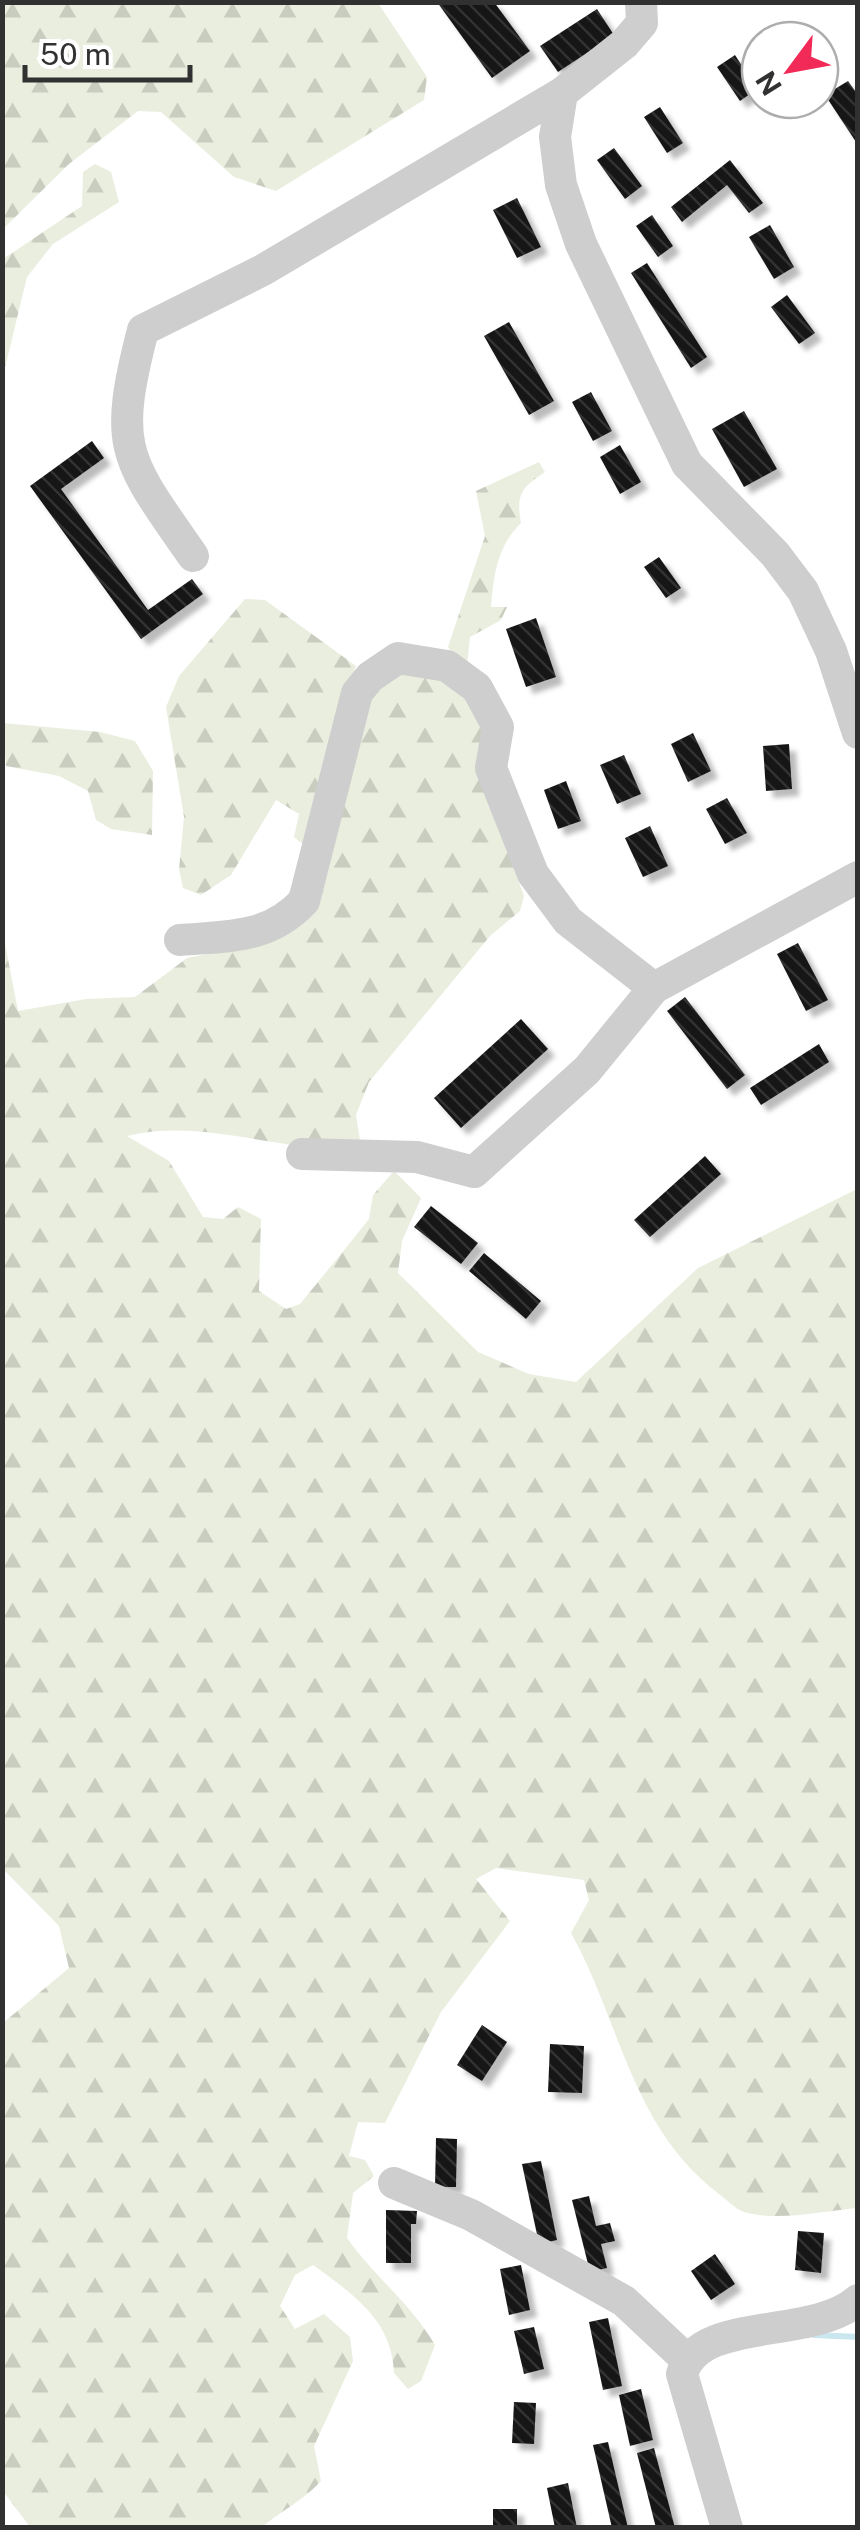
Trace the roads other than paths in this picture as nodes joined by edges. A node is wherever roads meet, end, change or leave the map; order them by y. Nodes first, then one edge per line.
1 (641, 2) edge
2 (562, 93) junction
3 (194, 556) dead end
4 (858, 733) edge
5 (858, 877) edge
6 (180, 940) dead end
7 (654, 988) junction
8 (302, 1154) dead end
9 (394, 2182) dead end
10 (858, 2300) edge
11 (686, 2360) junction
12 (728, 2528) edge

1 - 2 street
2 - 3 street
2 - 4 street
5 - 7 street
6 - 7 street
7 - 8 street
9 - 11 street
10 - 11 street
11 - 12 street

